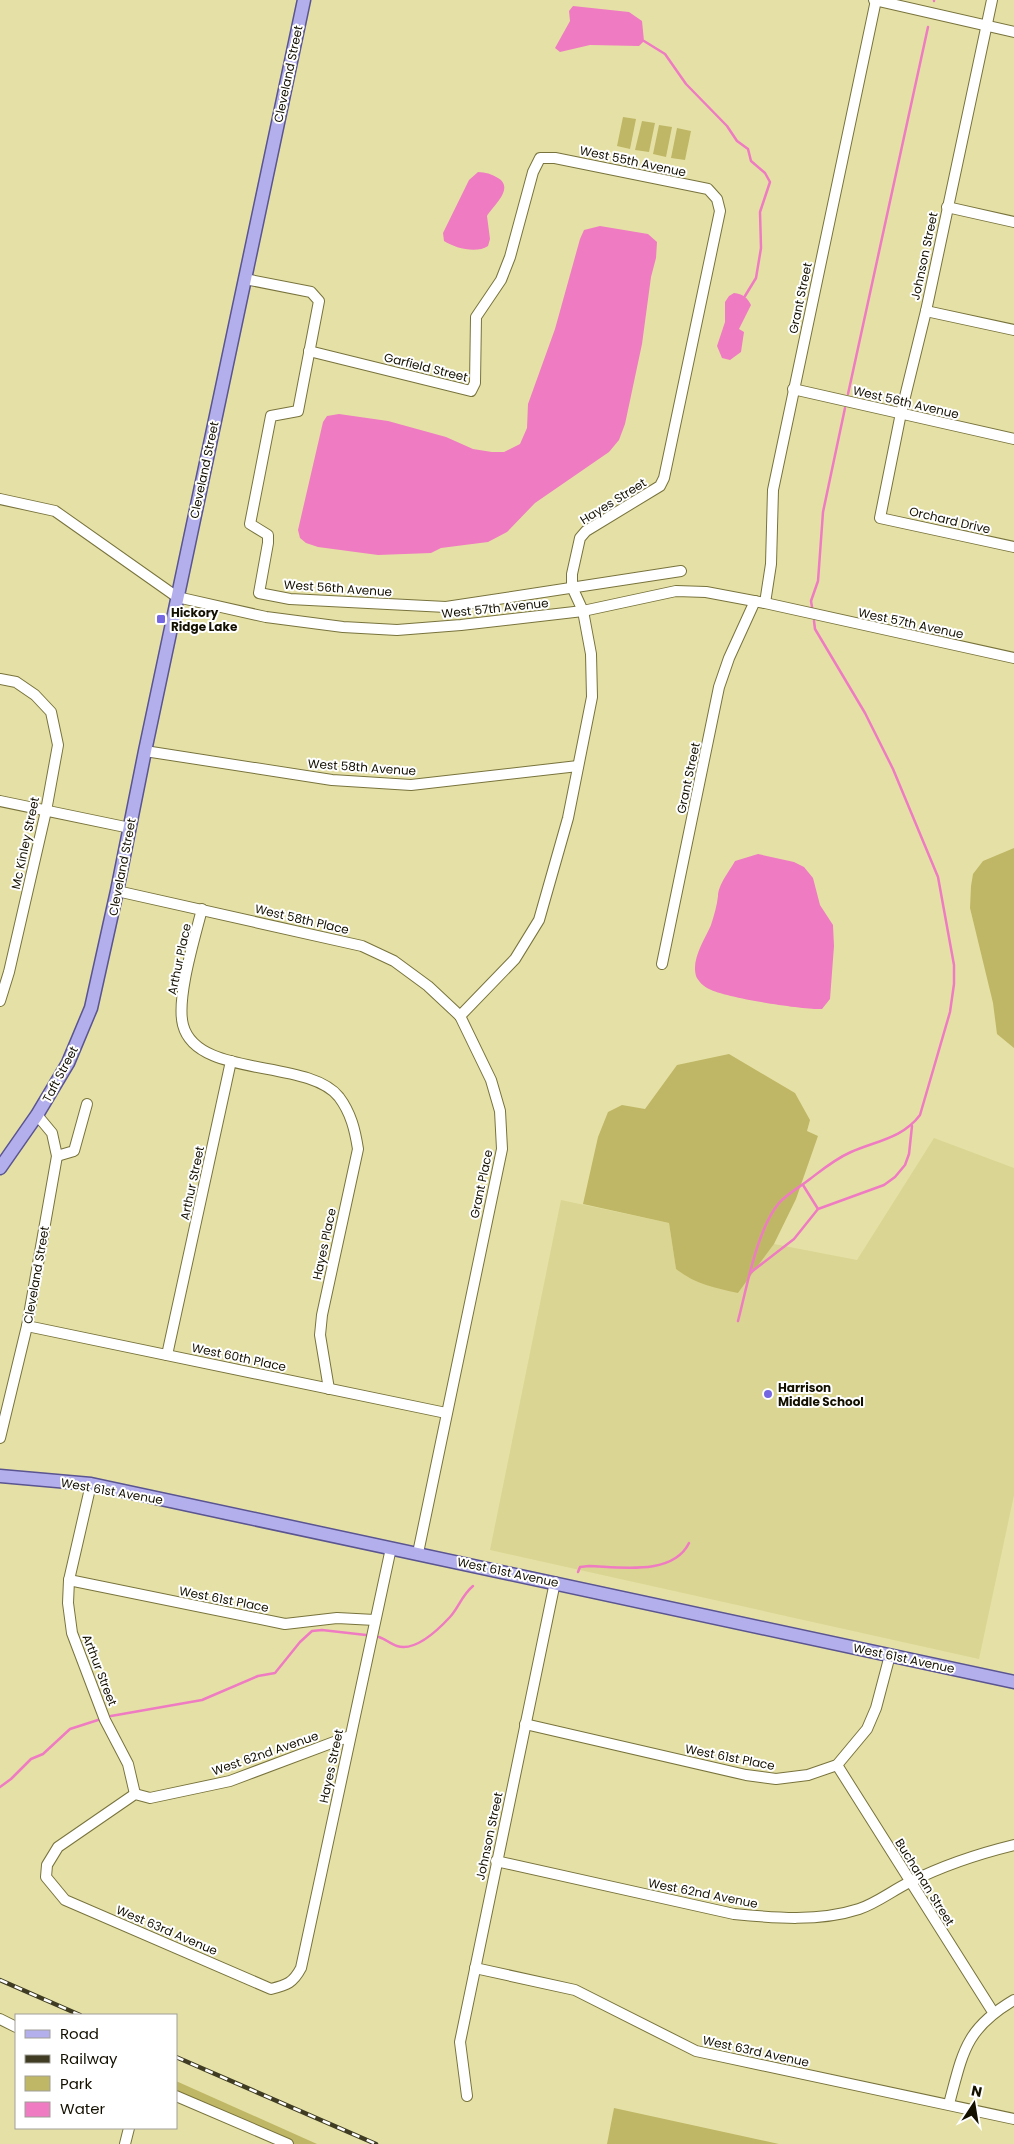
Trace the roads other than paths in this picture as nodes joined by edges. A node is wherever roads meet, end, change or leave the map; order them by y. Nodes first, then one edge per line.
1 (304, 0) edge
2 (875, 0) edge
3 (992, 0) edge
4 (986, 25) junction
5 (1014, 32) edge
6 (540, 158) joint
7 (717, 199) joint
8 (947, 207) junction
9 (1014, 222) edge
10 (244, 279) junction
11 (926, 311) junction
12 (1014, 330) edge
13 (310, 351) junction
14 (793, 389) junction
15 (901, 413) junction
16 (1014, 439) edge
17 (0, 500) edge
18 (880, 518) joint
19 (1014, 547) edge
20 (681, 571) dead end
21 (572, 587) junction
22 (177, 598) junction
23 (760, 602) junction
24 (583, 611) junction
25 (1014, 658) edge
26 (0, 679) edge
27 (145, 751) junction
28 (578, 766) junction
29 (0, 801) edge
30 (46, 811) junction
31 (130, 828) junction
32 (118, 891) junction
33 (202, 909) junction
34 (106, 940) joint
35 (662, 964) dead end
36 (0, 1001) edge
37 (460, 1016) junction
38 (231, 1061) junction
39 (87, 1104) dead end
40 (37, 1115) junction
41 (57, 1156) junction
42 (0, 1168) edge
43 (27, 1326) junction
44 (168, 1354) junction
45 (329, 1388) junction
46 (446, 1413) junction
47 (0, 1438) edge
48 (0, 1476) edge
49 (90, 1484) junction
50 (391, 1548) junction
51 (418, 1553) junction
52 (69, 1580) junction
53 (555, 1582) junction
54 (375, 1620) junction
55 (890, 1655) junction
56 (1014, 1682) edge
57 (524, 1724) junction
58 (350, 1736) junction
59 (837, 1765) junction
60 (135, 1794) junction
61 (1014, 1845) edge
62 (496, 1862) junction
63 (910, 1882) junction
64 (475, 1968) junction
65 (287, 1985) joint
66 (1014, 2000) edge
67 (993, 2012) junction
68 (0, 2020) edge
69 (15, 2026) edge
70 (467, 2096) dead end
71 (178, 2097) edge
72 (949, 2104) junction
73 (1014, 2119) edge
74 (129, 2129) edge
75 (125, 2144) edge
76 (288, 2144) edge

1 - 10 main road, Cleveland Street
2 - 4 street
2 - 14 street, Grant Street
3 - 4 street, Johnson Street
4 - 5 street
4 - 8 street, Johnson Street
6 - 7 street, West 55th Avenue
6 - 13 street, Garfield Street
7 - 21 street, Hayes Street
8 - 9 street
8 - 11 street, Johnson Street
10 - 13 street
10 - 22 main road, Cleveland Street
11 - 12 street
11 - 15 street, Johnson Street
13 - 21 street, West 56th Avenue
14 - 15 street, West 56th Avenue
14 - 23 street, Grant Street
15 - 16 street, West 56th Avenue
15 - 18 street, Johnson Street
17 - 22 street, West 57th Avenue
18 - 19 street, Orchard Drive
20 - 21 street
21 - 24 street
22 - 24 street, West 57th Avenue
22 - 27 main road, Cleveland Street
23 - 24 street, West 57th Avenue
23 - 25 street, West 57th Avenue
23 - 35 street, Grant Street
24 - 28 street
26 - 30 street, Mc Kinley Street
27 - 28 street, West 58th Avenue
27 - 31 main road, Cleveland Street
28 - 37 street
29 - 30 street
30 - 31 street
30 - 36 street, Mc Kinley Street
31 - 32 main road, Cleveland Street
32 - 33 street, West 58th Place
32 - 34 main road, Cleveland Street
33 - 37 street, West 58th Place
33 - 38 street, Arthur Place
34 - 40 main road, Taft Street
37 - 46 street, Grant Place
38 - 44 street, Arthur Street
38 - 45 street, Hayes Place
39 - 41 street
40 - 41 street, Cleveland Street
40 - 42 main road, Taft Street
41 - 43 street, Cleveland Street
43 - 44 street, West 60th Place
43 - 47 street, Cleveland Street
44 - 45 street, West 60th Place
45 - 46 street, West 60th Place
46 - 51 street, Grant Place
48 - 49 main road, West 61st Avenue
49 - 50 main road, West 61st Avenue
49 - 52 street
50 - 51 main road, West 61st Avenue
50 - 54 street, Hayes Street
51 - 53 main road, West 61st Avenue
52 - 54 street, West 61st Place
52 - 60 street, Arthur Street
53 - 55 main road, West 61st Avenue
53 - 57 street, Johnson Street
54 - 58 street, Hayes Street
55 - 56 main road, West 61st Avenue
55 - 59 street
57 - 59 street, West 61st Place
57 - 62 street, Johnson Street
58 - 60 street, West 62nd Avenue
58 - 65 street, Hayes Street
59 - 63 street, Buchanan Street
60 - 65 street, West 63rd Avenue
61 - 63 street, West 62nd Avenue
62 - 63 street, West 62nd Avenue
62 - 64 street, Johnson Street
63 - 67 street, Buchanan Street
64 - 70 street, Johnson Street
64 - 72 street, West 63rd Avenue
66 - 67 street
67 - 72 street
68 - 69 street
71 - 76 street
72 - 73 street, West 63rd Avenue
74 - 75 street

